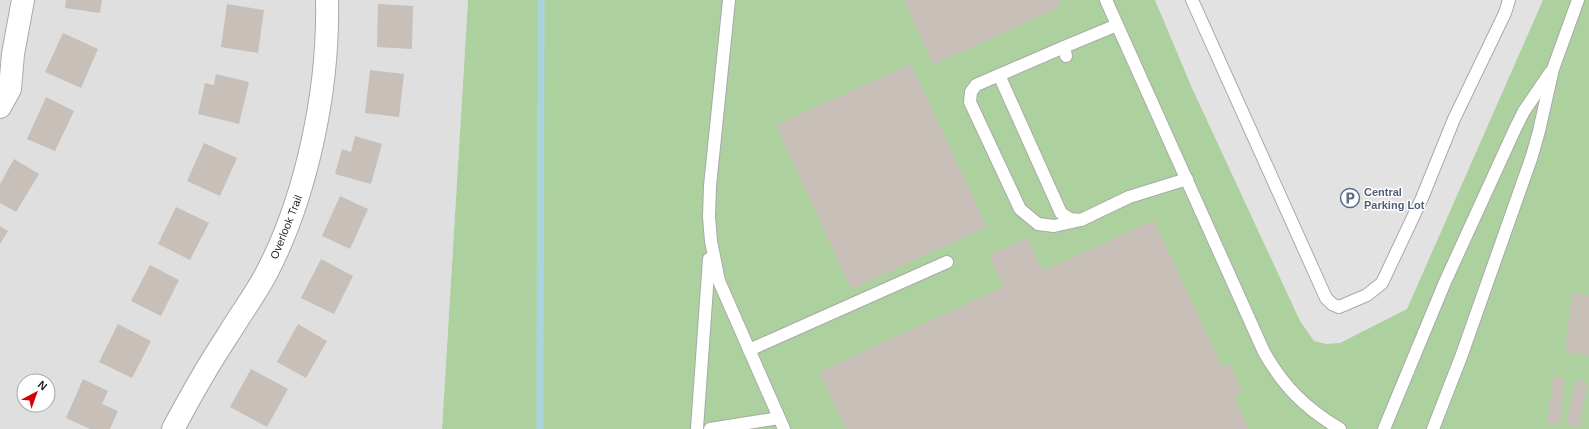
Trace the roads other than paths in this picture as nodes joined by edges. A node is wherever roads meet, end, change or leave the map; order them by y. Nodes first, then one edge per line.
1 (23, 0) edge
2 (327, 0) edge
3 (729, 0) edge
4 (1106, 0) edge
5 (1192, 0) edge
6 (1509, 0) edge
7 (1578, 0) edge
8 (1117, 25) junction
9 (1553, 69) junction
10 (999, 75) junction
11 (0, 107) edge
12 (1187, 179) junction
13 (1082, 220) junction
14 (711, 241) junction
15 (947, 262) dead end
16 (749, 350) junction
17 (782, 424) edge
18 (173, 429) edge
19 (697, 429) edge
20 (710, 429) edge
21 (1340, 429) edge
22 (1384, 429) edge
23 (1433, 429) edge

1 - 11 street
2 - 18 street, Overlook Trail
3 - 14 lane
4 - 8 lane
5 - 6 lane
7 - 9 lane
8 - 10 lane
8 - 12 lane
9 - 22 lane
9 - 23 lane
10 - 13 lane
10 - 13 lane
12 - 13 lane
12 - 21 lane
14 - 16 lane
14 - 19 lane
15 - 16 lane
16 - 17 lane
17 - 20 lane

